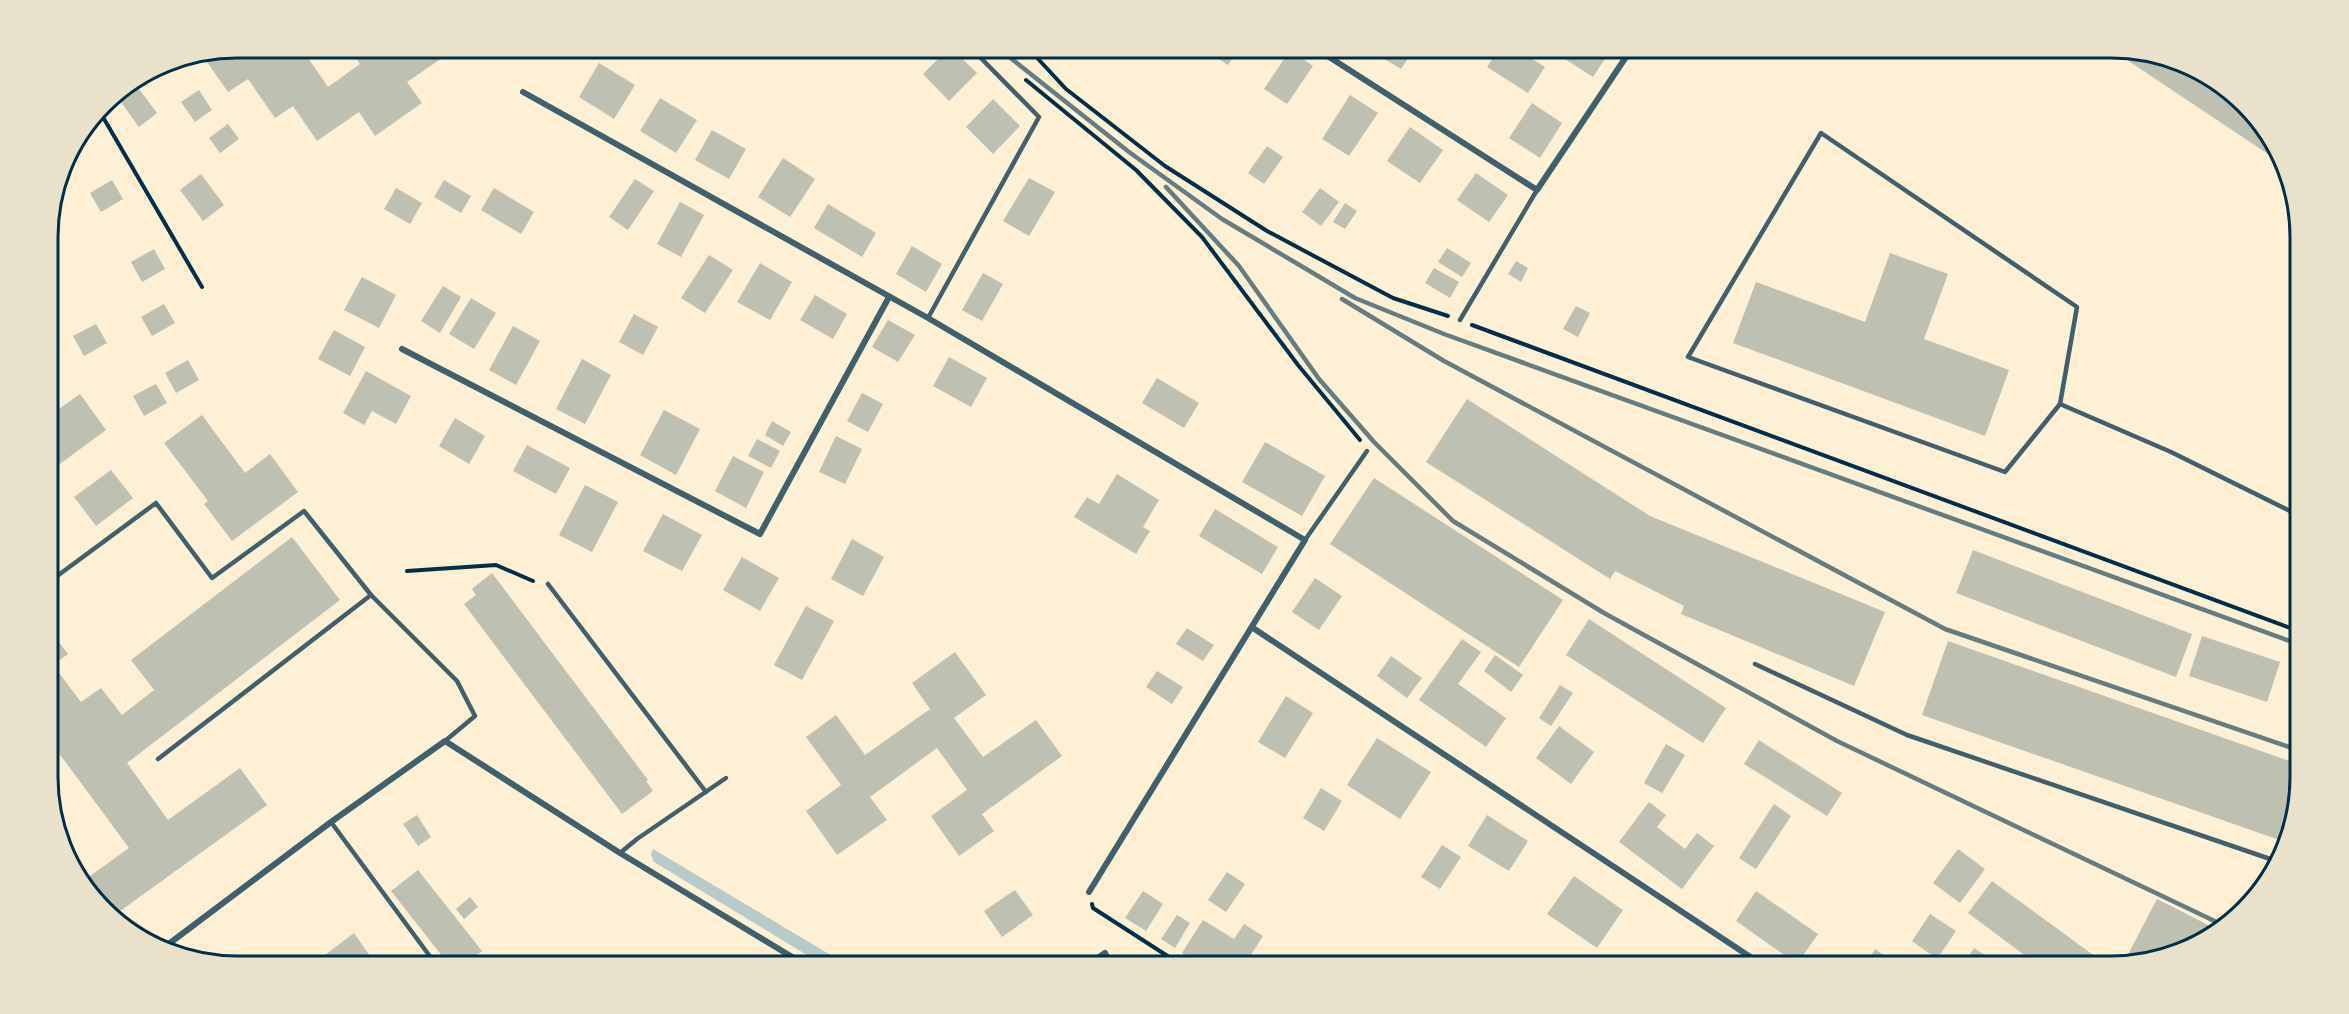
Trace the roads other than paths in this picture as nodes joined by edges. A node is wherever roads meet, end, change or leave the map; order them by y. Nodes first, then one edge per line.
1 (982, 59) edge
2 (1333, 59) edge
3 (1625, 59) edge
4 (523, 93) dead end
5 (1537, 190) junction
6 (889, 297) junction
7 (928, 318) junction
8 (1460, 320) road end
9 (402, 349) dead end
10 (2060, 404) junction
11 (1367, 451) road end
12 (2290, 511) edge
13 (1305, 540) junction
14 (59, 575) edge
15 (548, 584) dead end
16 (372, 595) junction
17 (1253, 628) junction
18 (1755, 664) dead end
19 (445, 741) junction
20 (158, 759) dead end
21 (726, 778) dead end
22 (706, 792) junction
23 (331, 822) junction
24 (620, 853) junction
25 (2270, 859) edge
26 (1089, 892) road end
27 (171, 943) edge
28 (1105, 953) joint
29 (1748, 955) edge
30 (430, 956) edge
31 (790, 956) edge
32 (1101, 956) edge
33 (1107, 956) edge

1 - 7 lane
2 - 5 street
3 - 5 street
4 - 6 street
5 - 8 lane
6 - 7 street
6 - 9 street
7 - 13 street
10 - 10 lane
10 - 12 lane
11 - 13 lane
13 - 17 street
14 - 16 lane
15 - 22 lane
16 - 19 lane
16 - 20 lane
17 - 26 street
17 - 29 street
18 - 25 lane
19 - 23 street
19 - 24 street
21 - 22 lane
22 - 24 lane
23 - 27 street
23 - 30 lane
24 - 31 street
28 - 32 street
28 - 33 lane

